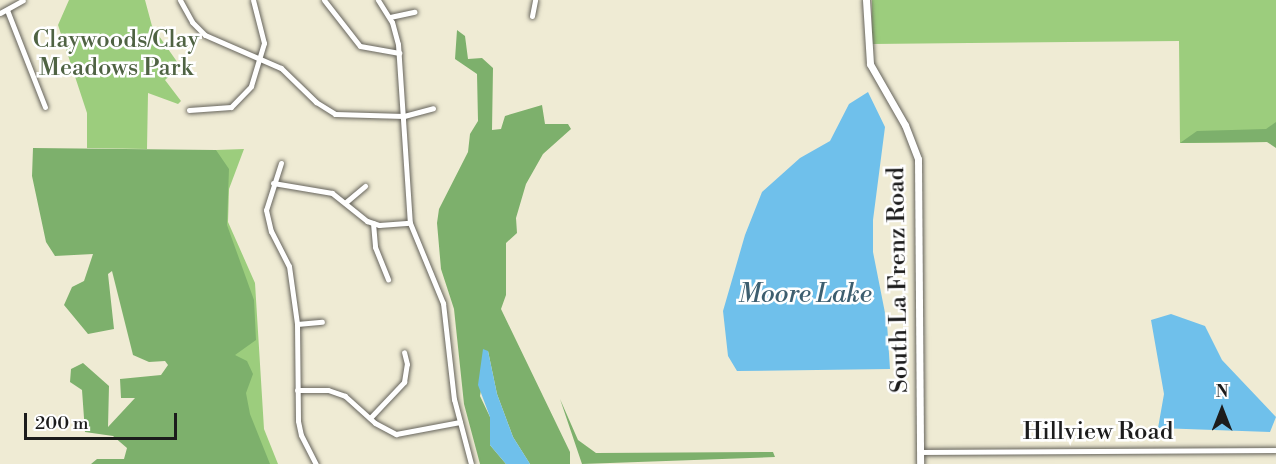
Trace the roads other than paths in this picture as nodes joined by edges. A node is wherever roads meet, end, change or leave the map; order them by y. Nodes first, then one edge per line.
1 (23, 0) edge
2 (180, 0) edge
3 (253, 0) edge
4 (324, 0) edge
5 (378, 0) edge
6 (535, 0) edge
7 (866, 0) edge
8 (7, 10) junction
9 (414, 12) dead end
10 (0, 13) edge
11 (532, 16) dead end
12 (390, 17) junction
13 (399, 53) junction
14 (261, 59) junction
15 (45, 107) dead end
16 (433, 108) dead end
17 (189, 110) dead end
18 (404, 116) junction
19 (281, 163) dead end
20 (273, 183) junction
21 (365, 186) dead end
22 (346, 202) junction
23 (373, 223) junction
24 (410, 223) junction
25 (388, 280) dead end
26 (322, 322) dead end
27 (297, 324) junction
28 (404, 352) dead end
29 (297, 390) junction
30 (370, 418) junction
31 (460, 422) junction
32 (1276, 450) edge
33 (920, 452) junction
34 (316, 464) edge
35 (471, 464) edge
36 (920, 464) edge

1 - 8 street
2 - 14 street
3 - 14 street
4 - 13 street
5 - 12 street
6 - 11 street
7 - 33 street, South La Frenz Road
8 - 10 street
8 - 15 street
9 - 12 street
12 - 13 street
13 - 18 street
14 - 17 street
14 - 18 street
16 - 18 street
18 - 24 street
19 - 20 street
20 - 22 street
20 - 27 street
21 - 22 street
22 - 23 street
23 - 24 street
23 - 25 street
24 - 31 street
26 - 27 street
27 - 29 street
28 - 30 street
29 - 30 street
29 - 34 street
30 - 31 street
31 - 35 street
32 - 33 street, Hillview Road
33 - 36 street, South La Frenz Road

